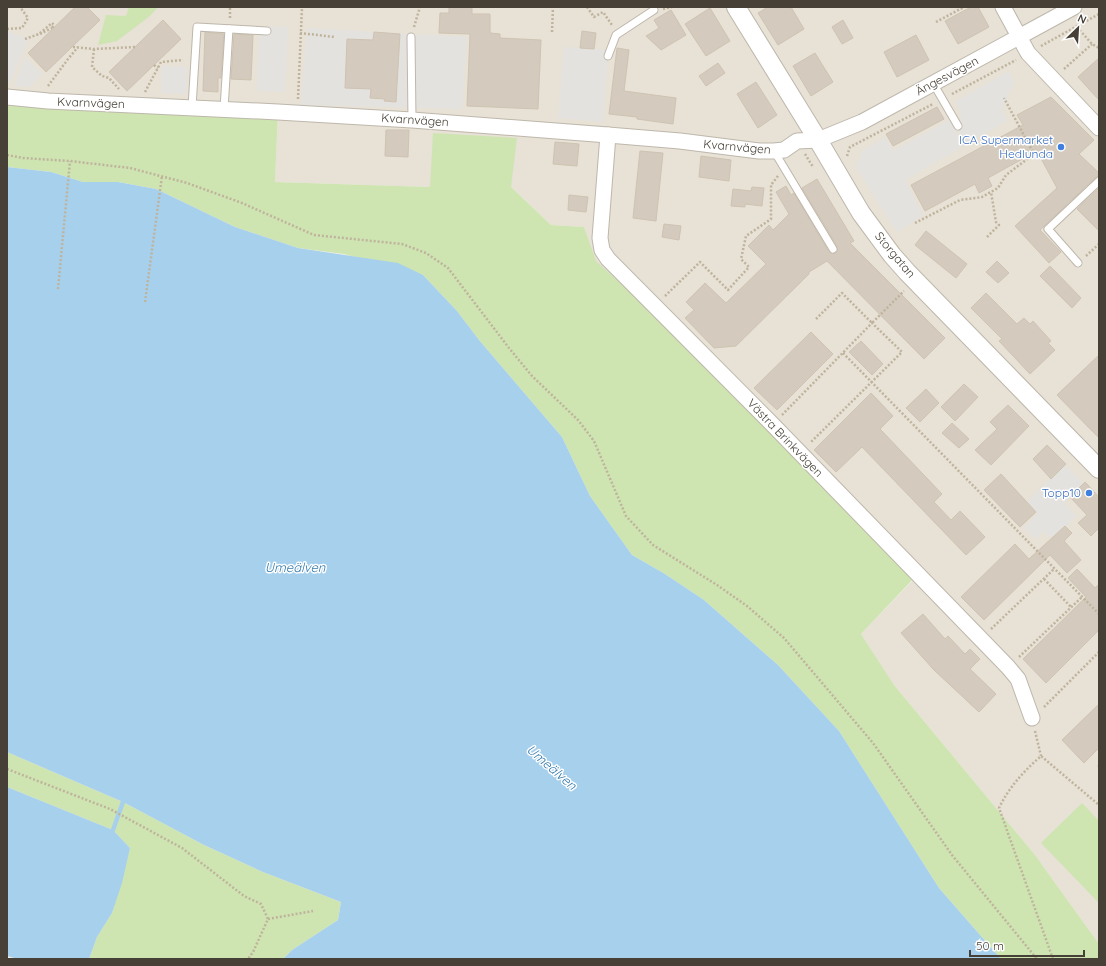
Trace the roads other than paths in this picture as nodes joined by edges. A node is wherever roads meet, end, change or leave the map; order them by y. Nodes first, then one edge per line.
1 (736, 7) edge
2 (1003, 7) edge
3 (1074, 7) edge
4 (654, 10) dead end
5 (229, 29) junction
6 (267, 31) dead end
7 (411, 37) road end
8 (1019, 38) junction
9 (608, 56) dead end
10 (933, 83) junction
11 (7, 98) edge
12 (192, 107) junction
13 (224, 109) junction
14 (412, 120) junction
15 (958, 126) dead end
16 (1099, 128) edge
17 (608, 135) junction
18 (818, 140) junction
19 (774, 151) junction
20 (1099, 180) edge
21 (833, 249) dead end
22 (1078, 263) road end
23 (1099, 469) edge
24 (1032, 718) road end

1 - 18 street, Storgatan
2 - 8 street
3 - 8 street, Ängesvägen
4 - 9 lane
5 - 6 lane
5 - 12 lane
5 - 13 lane
7 - 14 lane
8 - 10 street, Ängesvägen
8 - 16 street
10 - 15 lane
10 - 18 street, Ängesvägen
11 - 12 street, Kvarnvägen
12 - 13 street, Kvarnvägen
13 - 14 street, Kvarnvägen
14 - 17 street, Kvarnvägen
17 - 19 street, Kvarnvägen
17 - 24 street, Västra Brinkvägen
18 - 19 street, Kvarnvägen
18 - 23 street, Storgatan
19 - 21 lane
20 - 22 lane

